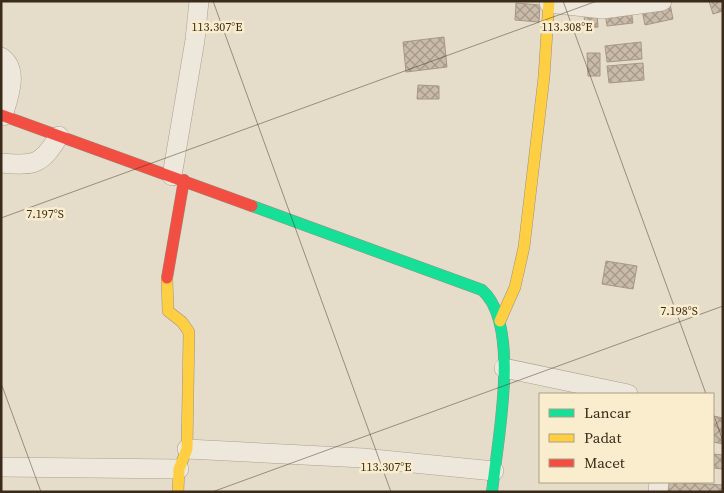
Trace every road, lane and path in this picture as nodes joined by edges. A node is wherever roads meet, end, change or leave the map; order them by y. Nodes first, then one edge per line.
1 (198, 1) edge
2 (662, 1) edge
3 (549, 2) edge
4 (1, 57) edge
5 (2, 115) edge
6 (60, 136) junction
7 (1, 163) edge
8 (178, 178) junction
9 (500, 321) junction
10 (504, 368) junction
11 (623, 393) edge
12 (187, 449) junction
13 (1, 467) edge
14 (179, 469) junction
15 (494, 471) junction
16 (178, 492) edge
17 (492, 492) edge

1 - 8 street
2 - 3 street
3 - 9 street
4 - 5 street
5 - 6 street
6 - 7 street
6 - 8 street
8 - 9 street
8 - 12 street
9 - 10 street
10 - 11 street
10 - 15 street
12 - 14 street
12 - 15 street
13 - 14 street
14 - 16 street
15 - 17 street

